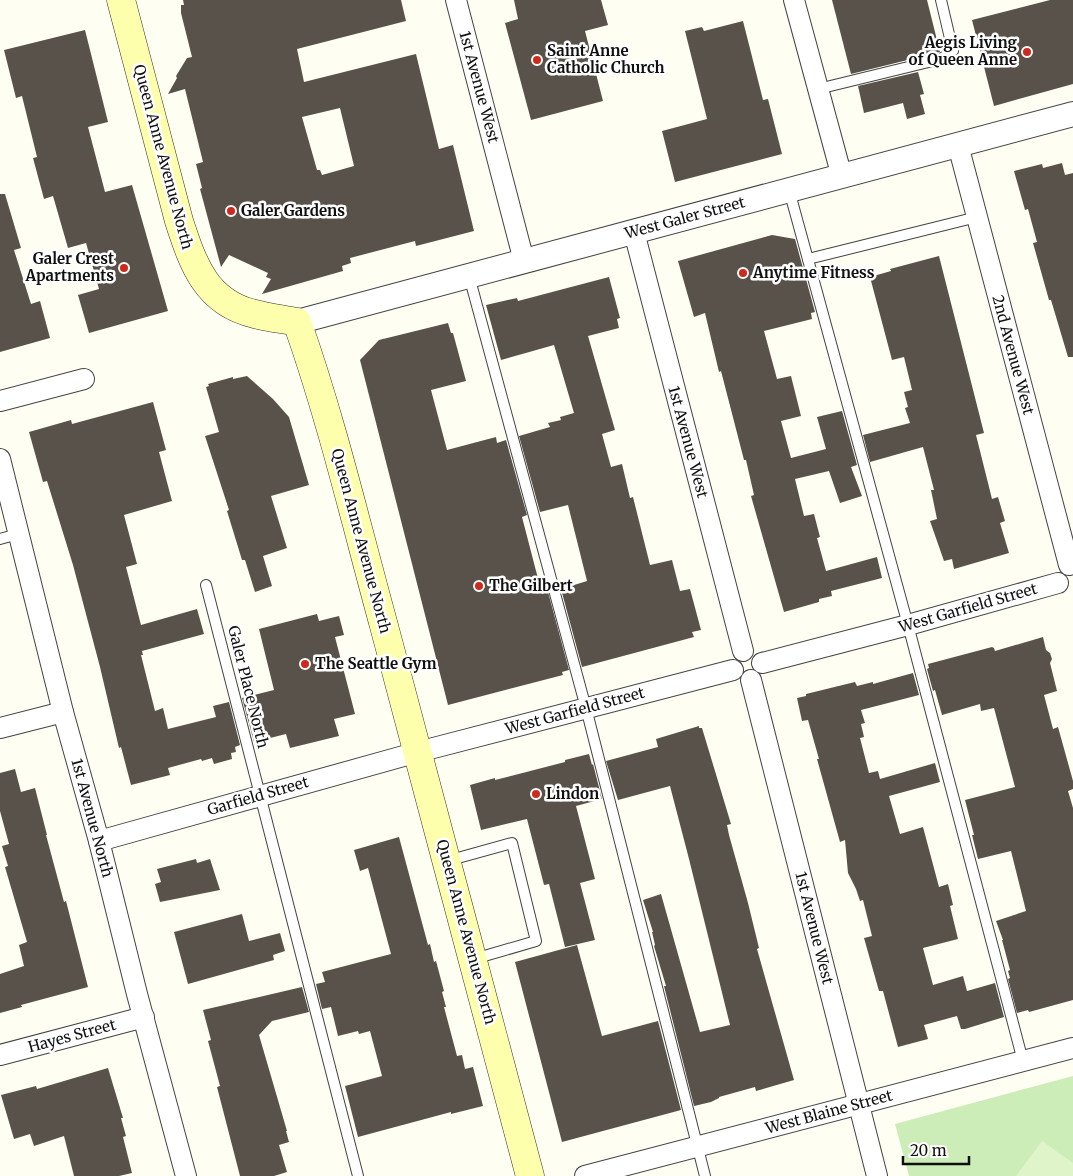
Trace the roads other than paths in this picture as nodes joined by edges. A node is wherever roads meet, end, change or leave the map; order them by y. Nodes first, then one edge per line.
1 (120, 0) edge
2 (456, 0) edge
3 (794, 0) edge
4 (941, 0) edge
5 (818, 89) junction
6 (1073, 114) edge
7 (958, 146) junction
8 (842, 177) junction
9 (789, 190) junction
10 (977, 216) junction
11 (634, 232) junction
12 (808, 258) junction
13 (524, 262) junction
14 (469, 276) junction
15 (297, 322) junction
16 (84, 379) dead end
17 (0, 401) edge
18 (0, 460) edge
19 (9, 537) edge
20 (1071, 565) edge
21 (206, 585) dead end
22 (1066, 588) edge
23 (908, 625) junction
24 (743, 651) junction
25 (762, 663) junction
26 (733, 670) junction
27 (750, 680) junction
28 (586, 708) junction
29 (63, 712) junction
30 (0, 728) edge
31 (418, 752) junction
32 (260, 796) junction
33 (99, 841) junction
34 (447, 861) junction
35 (473, 960) junction
36 (144, 1017) junction
37 (1073, 1048) edge
38 (0, 1055) edge
39 (1023, 1062) junction
40 (859, 1105) junction
41 (698, 1146) junction
42 (186, 1176) edge
43 (358, 1176) edge
44 (530, 1176) edge
45 (585, 1176) edge
46 (705, 1176) edge
47 (877, 1176) edge

1 - 15 main road, Queen Anne Avenue North
2 - 13 street, 1st Avenue West
3 - 5 street
4 - 5 lane
5 - 8 street
6 - 7 street, West Galer Street
7 - 8 street, West Galer Street
7 - 10 street, 2nd Avenue West
8 - 9 street, West Galer Street
9 - 11 street, West Galer Street
9 - 12 lane
10 - 12 lane
10 - 20 street, 2nd Avenue West
11 - 13 street, West Galer Street
11 - 24 street, 1st Avenue West
12 - 23 lane
13 - 14 street, West Galer Street
14 - 15 street, West Galer Street
14 - 28 lane
15 - 31 main road, Queen Anne Avenue North
16 - 17 street
18 - 19 street, 1st Avenue North
19 - 29 street, 1st Avenue North
20 - 22 street
21 - 32 lane, Galer Place North
22 - 23 street, West Garfield Street
23 - 25 street, West Garfield Street
23 - 39 lane
24 - 25 street
24 - 26 street
25 - 27 street
26 - 27 street
26 - 28 street, West Garfield Street
27 - 40 street, 1st Avenue West
28 - 31 street, West Garfield Street
28 - 41 lane
29 - 30 street
29 - 33 street, 1st Avenue North
31 - 32 street, Garfield Street
31 - 34 main road, Queen Anne Avenue North
32 - 33 street, Garfield Street
32 - 43 lane, Galer Place North
33 - 36 street, 1st Avenue North
34 - 35 main road, Queen Anne Avenue North
34 - 35 lane
35 - 44 main road, Queen Anne Avenue North
36 - 38 street, Hayes Street
36 - 42 street, 1st Avenue North
37 - 39 street, West Blaine Street
39 - 40 street, West Blaine Street
40 - 41 street, West Blaine Street
40 - 47 street, 1st Avenue West
41 - 45 street, West Blaine Street
41 - 46 lane

